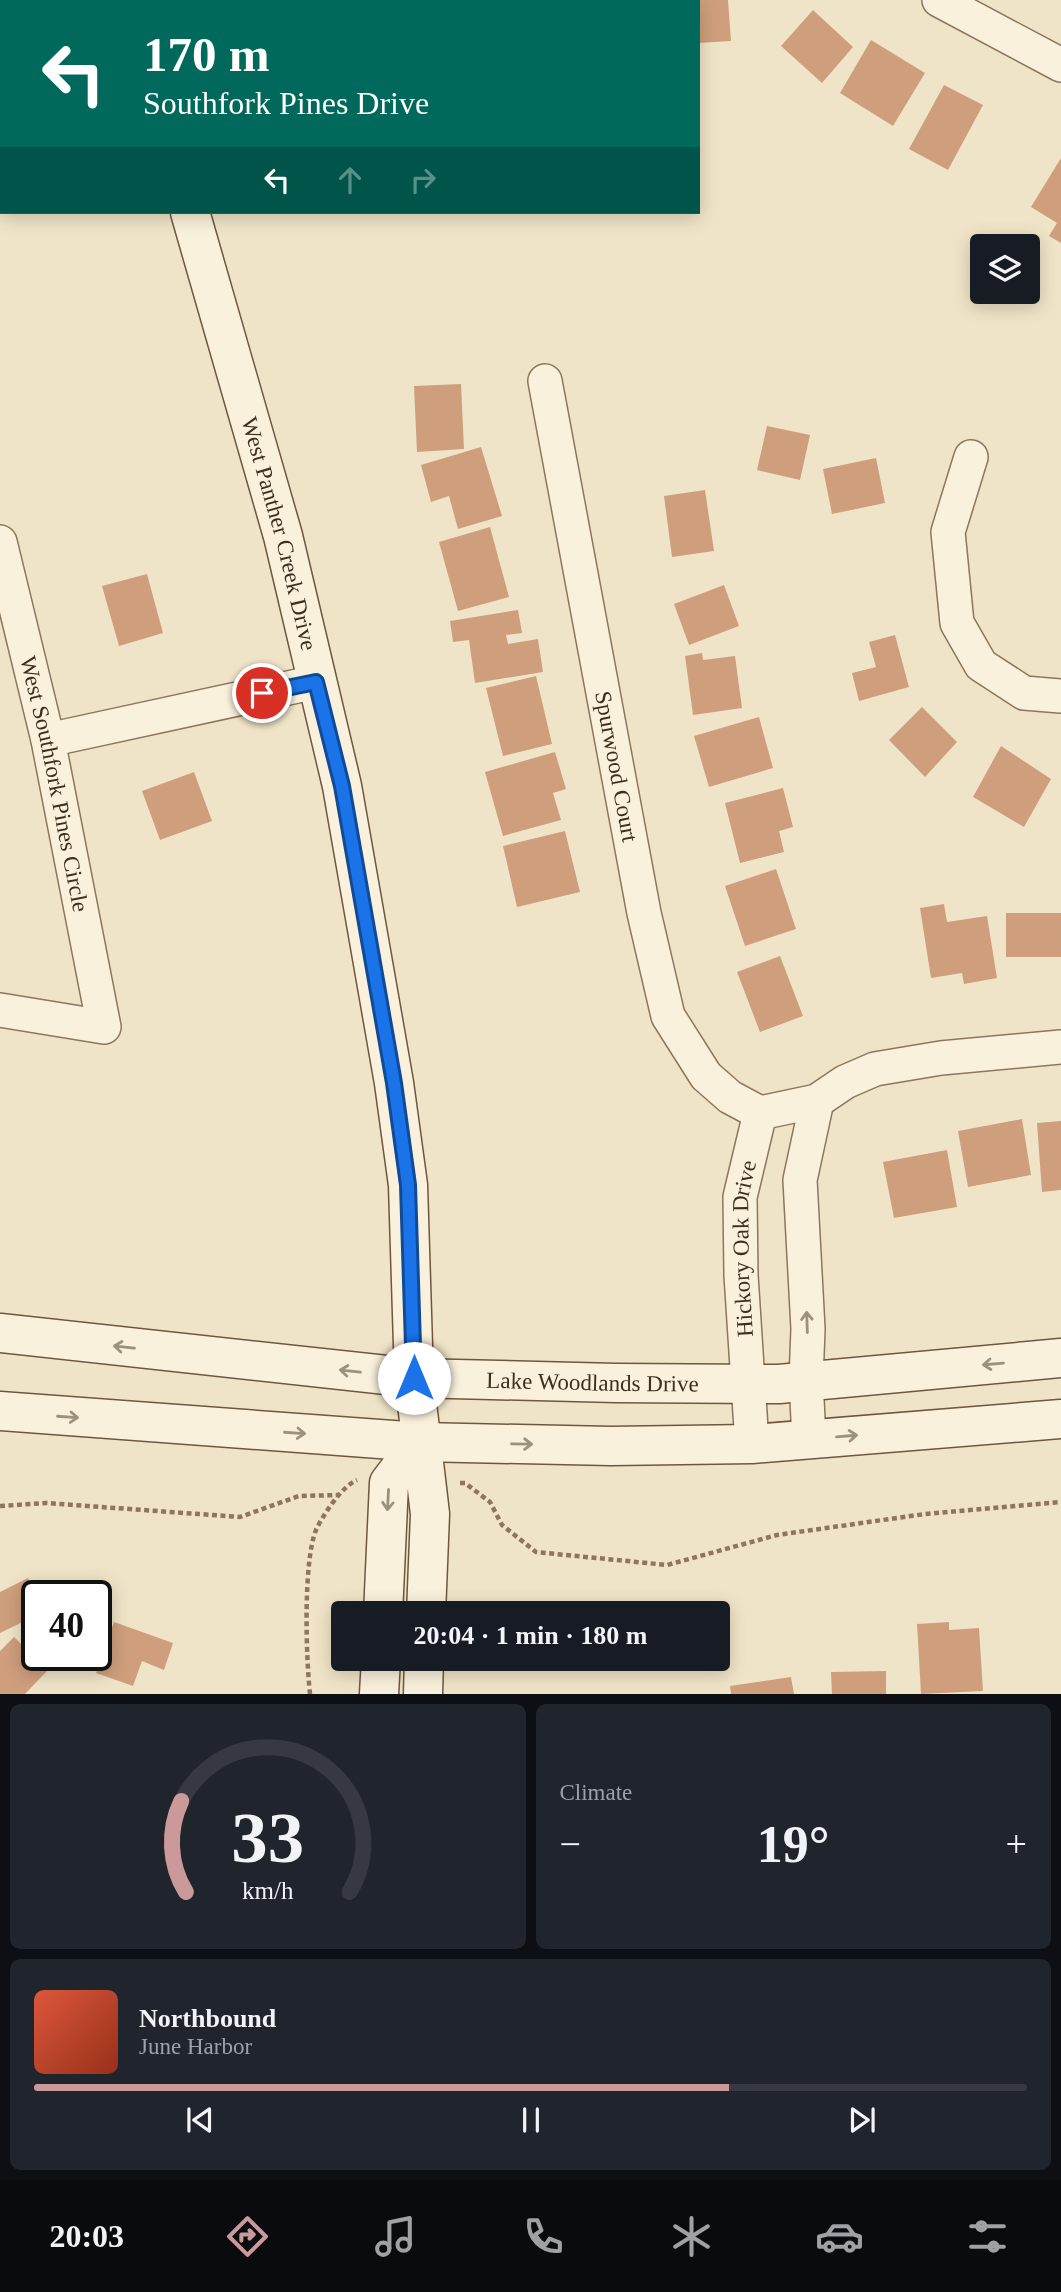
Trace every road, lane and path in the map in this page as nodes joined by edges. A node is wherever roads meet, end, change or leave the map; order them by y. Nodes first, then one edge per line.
1 (939, 0) edge
2 (1061, 65) edge
3 (191, 214) edge
4 (545, 381) dead end
5 (971, 457) dead end
6 (0, 542) edge
7 (316, 682) junction
8 (1061, 696) edge
9 (48, 740) junction
10 (0, 1010) edge
11 (1061, 1047) edge
12 (817, 1101) junction
13 (760, 1113) junction
14 (0, 1333) edge
15 (1061, 1358) edge
16 (414, 1378) junction
17 (806, 1380) junction
18 (749, 1384) junction
19 (0, 1411) edge
20 (1061, 1419) edge
21 (809, 1439) junction
22 (420, 1442) junction
23 (752, 1444) junction
24 (407, 1483) junction
25 (339, 1495) junction
26 (1061, 1502) edge
27 (0, 1506) edge
28 (385, 1601) edge
29 (427, 1601) edge
30 (380, 1671) edge
31 (423, 1671) edge
32 (310, 1693) edge
33 (379, 1693) edge
34 (422, 1693) edge

1 - 2 street
3 - 7 main road, West Panther Creek Drive
4 - 13 street, Spurwood Court
5 - 8 street
6 - 9 street, West Southfork Pines Circle
7 - 9 street
7 - 16 main road, West Panther Creek Drive
9 - 10 street, West Southfork Pines Circle
11 - 12 street
12 - 13 street
17 -> 12 street
13 - 18 street, Hickory Oak Drive
16 -> 14 main road, Lake Woodlands Drive
15 -> 17 main road, Lake Woodlands Drive
16 - 18 main road, Lake Woodlands Drive
16 - 22 main road, West Panther Creek Drive
17 - 18 main road, Lake Woodlands Drive
17 - 21 street
18 - 23 street, Hickory Oak Drive
19 -> 22 main road
21 -> 20 main road
21 - 23 main road
22 -> 23 main road
22 - 24 main road, West Panther Creek Drive
24 - 25 path
24 - 26 path
24 -> 28 main road, West Panther Creek Drive
24 - 29 main road, West Panther Creek Drive
25 - 27 path
25 - 32 path
30 - 33 main road
31 - 34 main road

